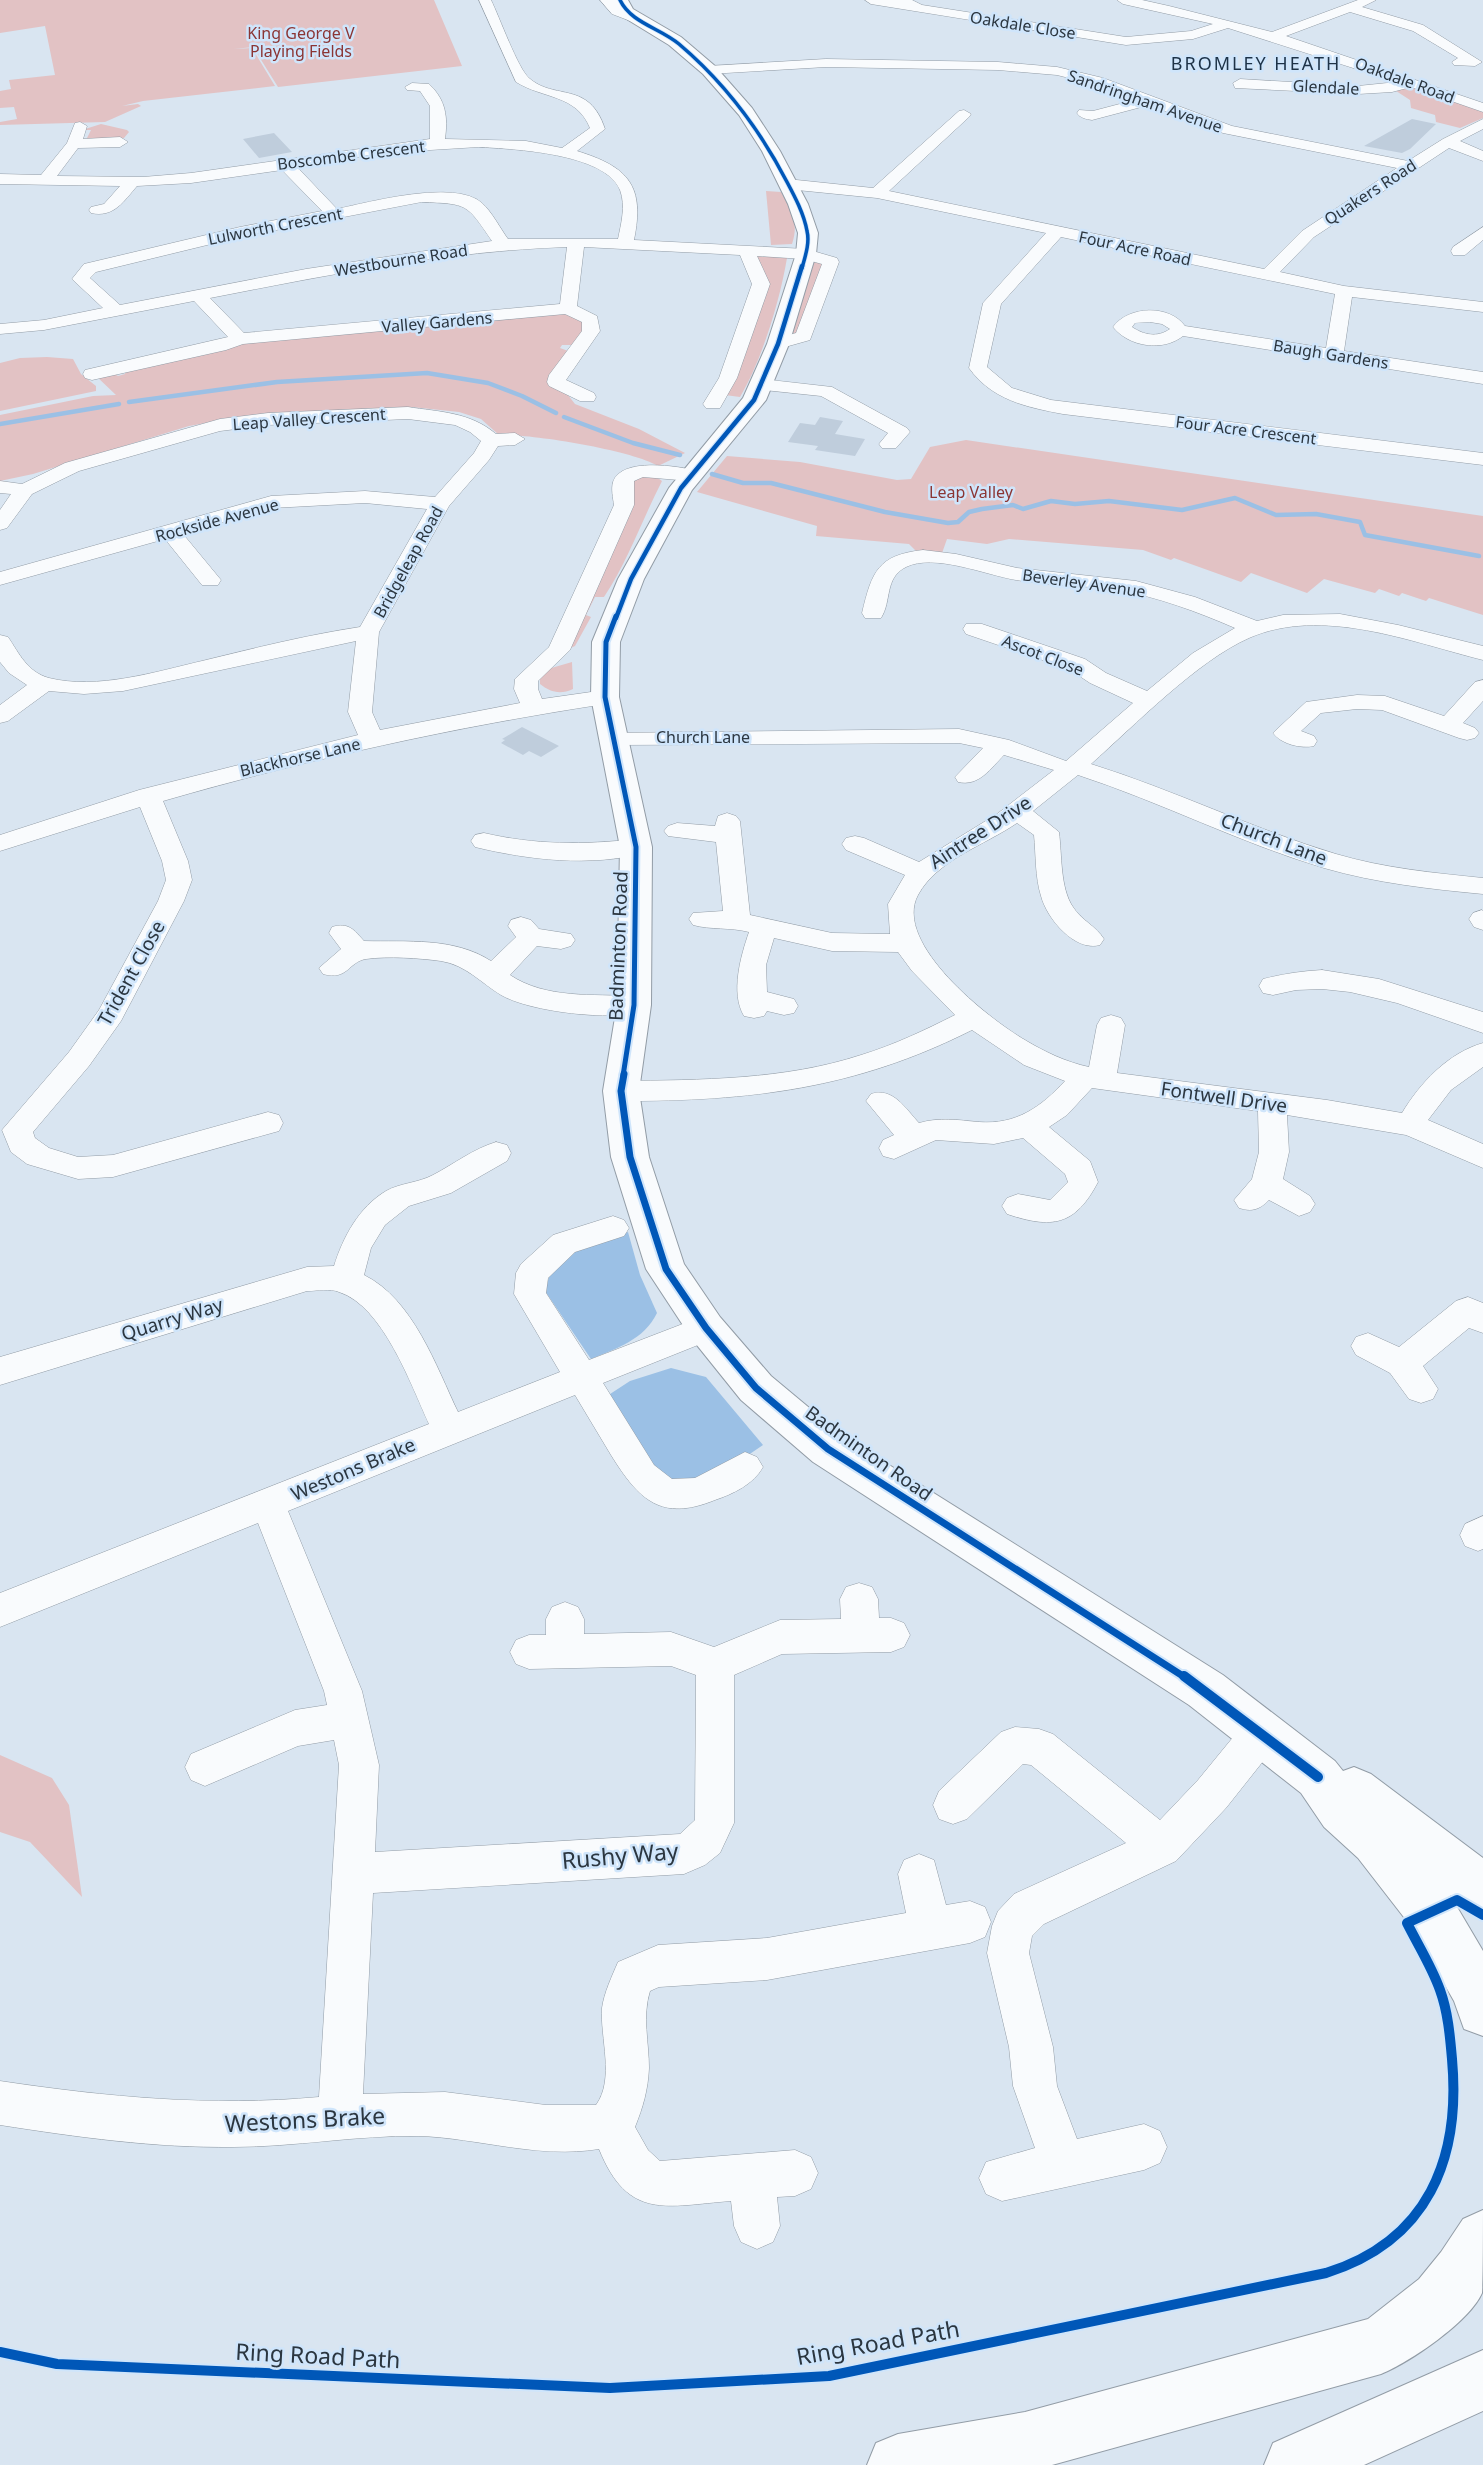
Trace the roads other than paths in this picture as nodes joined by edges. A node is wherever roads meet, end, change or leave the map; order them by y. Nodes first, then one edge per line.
1 (485, 0) edge
2 (606, 0) edge
3 (620, 0) edge
4 (871, 0) edge
5 (902, 0) edge
6 (1123, 0) edge
7 (1372, 0) edge
8 (919, 8) junction
9 (1350, 8) junction
10 (633, 18) junction
11 (1227, 24) junction
12 (1273, 36) junction
13 (1458, 62) dead end
14 (1479, 62) edge
15 (709, 70) junction
16 (1412, 82) junction
17 (1239, 83) dead end
18 (412, 86) dead end
19 (1147, 100) junction
20 (1483, 108) edge
21 (964, 114) dead end
22 (1092, 116) dead end
23 (1483, 123) edge
24 (80, 126) dead end
25 (120, 142) dead end
26 (1448, 142) junction
27 (74, 144) junction
28 (437, 145) junction
29 (565, 153) junction
30 (1483, 156) edge
31 (285, 164) junction
32 (1411, 166) junction
33 (0, 179) edge
34 (46, 180) junction
35 (132, 182) junction
36 (787, 184) junction
37 (877, 193) junction
38 (97, 210) dead end
39 (333, 214) junction
40 (1057, 231) junction
41 (576, 242) junction
42 (503, 244) junction
43 (625, 245) junction
44 (746, 250) junction
45 (806, 254) junction
46 (1268, 275) junction
47 (1344, 291) junction
48 (198, 295) junction
49 (1483, 307) edge
50 (568, 308) junction
51 (116, 311) junction
52 (0, 329) edge
53 (1179, 330) dead end
54 (240, 340) junction
55 (1334, 355) junction
56 (92, 374) dead end
57 (1483, 377) edge
58 (761, 384) junction
59 (587, 397) dead end
60 (713, 404) dead end
61 (902, 434) dead end
62 (515, 439) dead end
63 (491, 440) junction
64 (1483, 459) edge
65 (691, 475) junction
66 (0, 487) edge
67 (25, 490) junction
68 (440, 504) junction
69 (0, 524) edge
70 (170, 532) junction
71 (0, 579) edge
72 (211, 580) dead end
73 (879, 606) dead end
74 (1255, 628) junction
75 (974, 629) dead end
76 (368, 632) junction
77 (0, 642) edge
78 (606, 642) junction
79 (1483, 653) edge
80 (544, 665) junction
81 (44, 684) junction
82 (1483, 687) edge
83 (606, 697) junction
84 (1149, 701) junction
85 (534, 707) junction
86 (0, 716) edge
87 (615, 738) junction
88 (372, 740) junction
89 (1305, 741) dead end
90 (1000, 745) junction
91 (1064, 765) junction
92 (968, 777) dead end
93 (148, 795) junction
94 (1017, 812) junction
95 (677, 831) dead end
96 (0, 843) edge
97 (866, 843) dead end
98 (491, 847) dead end
99 (636, 847) junction
100 (920, 872) junction
101 (1483, 886) edge
102 (702, 919) dead end
103 (737, 920) junction
104 (764, 927) junction
105 (1044, 933) dead end
106 (561, 940) dead end
107 (908, 943) junction
108 (333, 968) dead end
109 (494, 975) junction
110 (1273, 986) dead end
111 (634, 1006) junction
112 (784, 1006) dead end
113 (975, 1017) junction
114 (1483, 1023) edge
115 (1111, 1025) dead end
116 (1483, 1052) edge
117 (1093, 1079) junction
118 (621, 1091) junction
119 (881, 1101) dead end
120 (1272, 1103) junction
121 (268, 1123) dead end
122 (1027, 1125) junction
123 (1410, 1126) junction
124 (8, 1130) edge
125 (496, 1153) dead end
126 (1483, 1157) edge
127 (1298, 1204) dead end
128 (1018, 1206) dead end
129 (612, 1228) dead end
130 (346, 1281) junction
131 (1473, 1306) edge
132 (706, 1328) junction
133 (1368, 1346) dead end
134 (0, 1371) edge
135 (582, 1376) junction
136 (448, 1428) junction
137 (746, 1466) dead end
138 (268, 1504) junction
139 (859, 1599) dead end
140 (0, 1610) edge
141 (553, 1641) dead end
142 (715, 1665) junction
143 (349, 1719) junction
144 (1262, 1732) junction
145 (205, 1767) dead end
146 (1318, 1777) junction
147 (953, 1805) dead end
148 (1162, 1847) junction
149 (353, 1874) junction
150 (919, 1874) dead end
151 (1483, 1889) edge
152 (1483, 2010) edge
153 (0, 2103) edge
154 (340, 2116) junction
155 (610, 2122) junction
156 (1144, 2147) dead end
157 (1063, 2163) junction
158 (1002, 2178) dead end
159 (757, 2226) dead end
160 (1483, 2239) edge
161 (1483, 2380) edge
162 (898, 2465) edge
163 (1295, 2465) edge

1 - 29 street
2 - 10 street
3 - 10 main road, Badminton Road
4 - 8 street, Oakdale Close
5 - 8 street, Oakdale Close
6 - 11 street, Oakdale Road
7 - 9 street
8 - 11 street, Oakdale Close
9 - 12 street
9 - 14 street
10 - 15 main road, Badminton Road
11 - 12 street, Oakdale Road
12 - 16 street, Oakdale Road
13 - 14 street
15 - 19 street, Sandringham Avenue
15 - 36 main road, Badminton Road
16 - 17 street, Glendale
16 - 20 street, Oakdale Road
18 - 28 street
19 - 22 street
19 - 32 street, Sandringham Avenue
21 - 37 street
23 - 26 street, Quakers Road
24 - 27 street
25 - 27 street
26 - 30 street
26 - 32 street, Quakers Road
27 - 34 street
28 - 29 street, Boscombe Crescent
28 - 31 street, Boscombe Crescent
29 - 43 street, Boscombe Crescent
31 - 35 street, Boscombe Crescent
31 - 39 street
32 - 46 street, Quakers Road
33 - 34 street, Boscombe Crescent
34 - 35 street, Boscombe Crescent
35 - 38 street
36 - 37 street, Four Acre Road
36 - 45 main road, Badminton Road
37 - 40 street, Four Acre Road
39 - 42 street, Lulworth Crescent
39 - 51 street, Lulworth Crescent
40 - 46 street, Four Acre Road
40 - 64 street, Four Acre Crescent
41 - 42 street, Westbourne Road
41 - 43 street, Westbourne Road
41 - 50 street
42 - 48 street, Westbourne Road
43 - 44 street, Westbourne Road
44 - 45 street, Westbourne Road
44 - 60 street
45 - 58 main road, Badminton Road
46 - 47 street, Four Acre Road
47 - 49 street, Four Acre Road
47 - 55 street
48 - 51 street, Westbourne Road
48 - 54 street
50 - 54 street, Valley Gardens
50 - 59 street
51 - 52 street, Westbourne Road
53 - 55 street, Baugh Gardens
54 - 56 street, Valley Gardens
55 - 57 street, Baugh Gardens
58 - 61 street
58 - 65 main road, Badminton Road
62 - 63 street
63 - 67 street, Leap Valley Crescent
63 - 68 street, Bridgeleap Road
65 - 78 main road, Badminton Road
65 - 80 street
66 - 67 street
67 - 69 street, Leap Valley Crescent
68 - 70 street, Rockside Avenue
68 - 76 street, Bridgeleap Road
70 - 71 street, Rockside Avenue
70 - 72 street
73 - 74 street, Beverley Avenue
74 - 79 street, Aintree Drive
74 - 84 street, Aintree Drive
75 - 84 street, Ascot Close
76 - 81 street
76 - 88 street, Bridgeleap Road
77 - 81 street
78 - 80 street
78 - 83 main road, Badminton Road
80 - 85 street
81 - 86 street
82 - 89 street
83 - 85 street, Blackhorse Lane
83 - 87 main road, Badminton Road
84 - 91 street, Aintree Drive
85 - 88 street, Blackhorse Lane
87 - 90 street, Church Lane
87 - 99 main road, Badminton Road
88 - 93 street, Blackhorse Lane
90 - 91 street, Church Lane
90 - 92 street
91 - 94 street, Aintree Drive
91 - 101 street, Church Lane
93 - 96 street, Blackhorse Lane
93 - 124 street, Trident Close
94 - 100 street, Aintree Drive
94 - 105 street
95 - 103 street
97 - 100 street
98 - 99 street
99 - 111 main road, Badminton Road
100 - 107 street, Aintree Drive
102 - 103 street
103 - 104 street
104 - 107 street
104 - 112 street
106 - 109 street
107 - 113 street, Aintree Drive
108 - 109 street
109 - 111 street
110 - 114 street
111 - 118 main road, Badminton Road
113 - 117 street, Fontwell Drive
113 - 118 street
115 - 117 street
116 - 123 street
117 - 120 street, Fontwell Drive
117 - 122 street
118 - 132 main road, Badminton Road
119 - 122 street
120 - 123 street, Fontwell Drive
120 - 127 street
121 - 124 street, Trident Close
122 - 128 street
123 - 126 street, Fontwell Drive
125 - 130 street
129 - 135 street
130 - 134 street, Quarry Way
130 - 136 street, Quarry Way
131 - 133 street
132 - 135 street, Westons Brake
132 - 144 main road, Badminton Road
135 - 136 street, Westons Brake
135 - 137 street
136 - 138 street, Westons Brake
138 - 140 street, Westons Brake
138 - 143 street
139 - 142 street
141 - 142 street
142 - 149 street, Rushy Way
143 - 145 street
143 - 149 street
144 - 146 main road, Badminton Road
144 - 148 street
146 - 151 main road, Badminton Road
146 - 152 main road, Badminton Road
147 - 148 street
148 - 157 street
149 - 154 street
150 - 155 street
153 - 154 street, Westons Brake
154 - 155 street, Westons Brake
155 - 159 street
156 - 157 street
157 - 158 street
160 - 162 main road
161 - 163 main road

